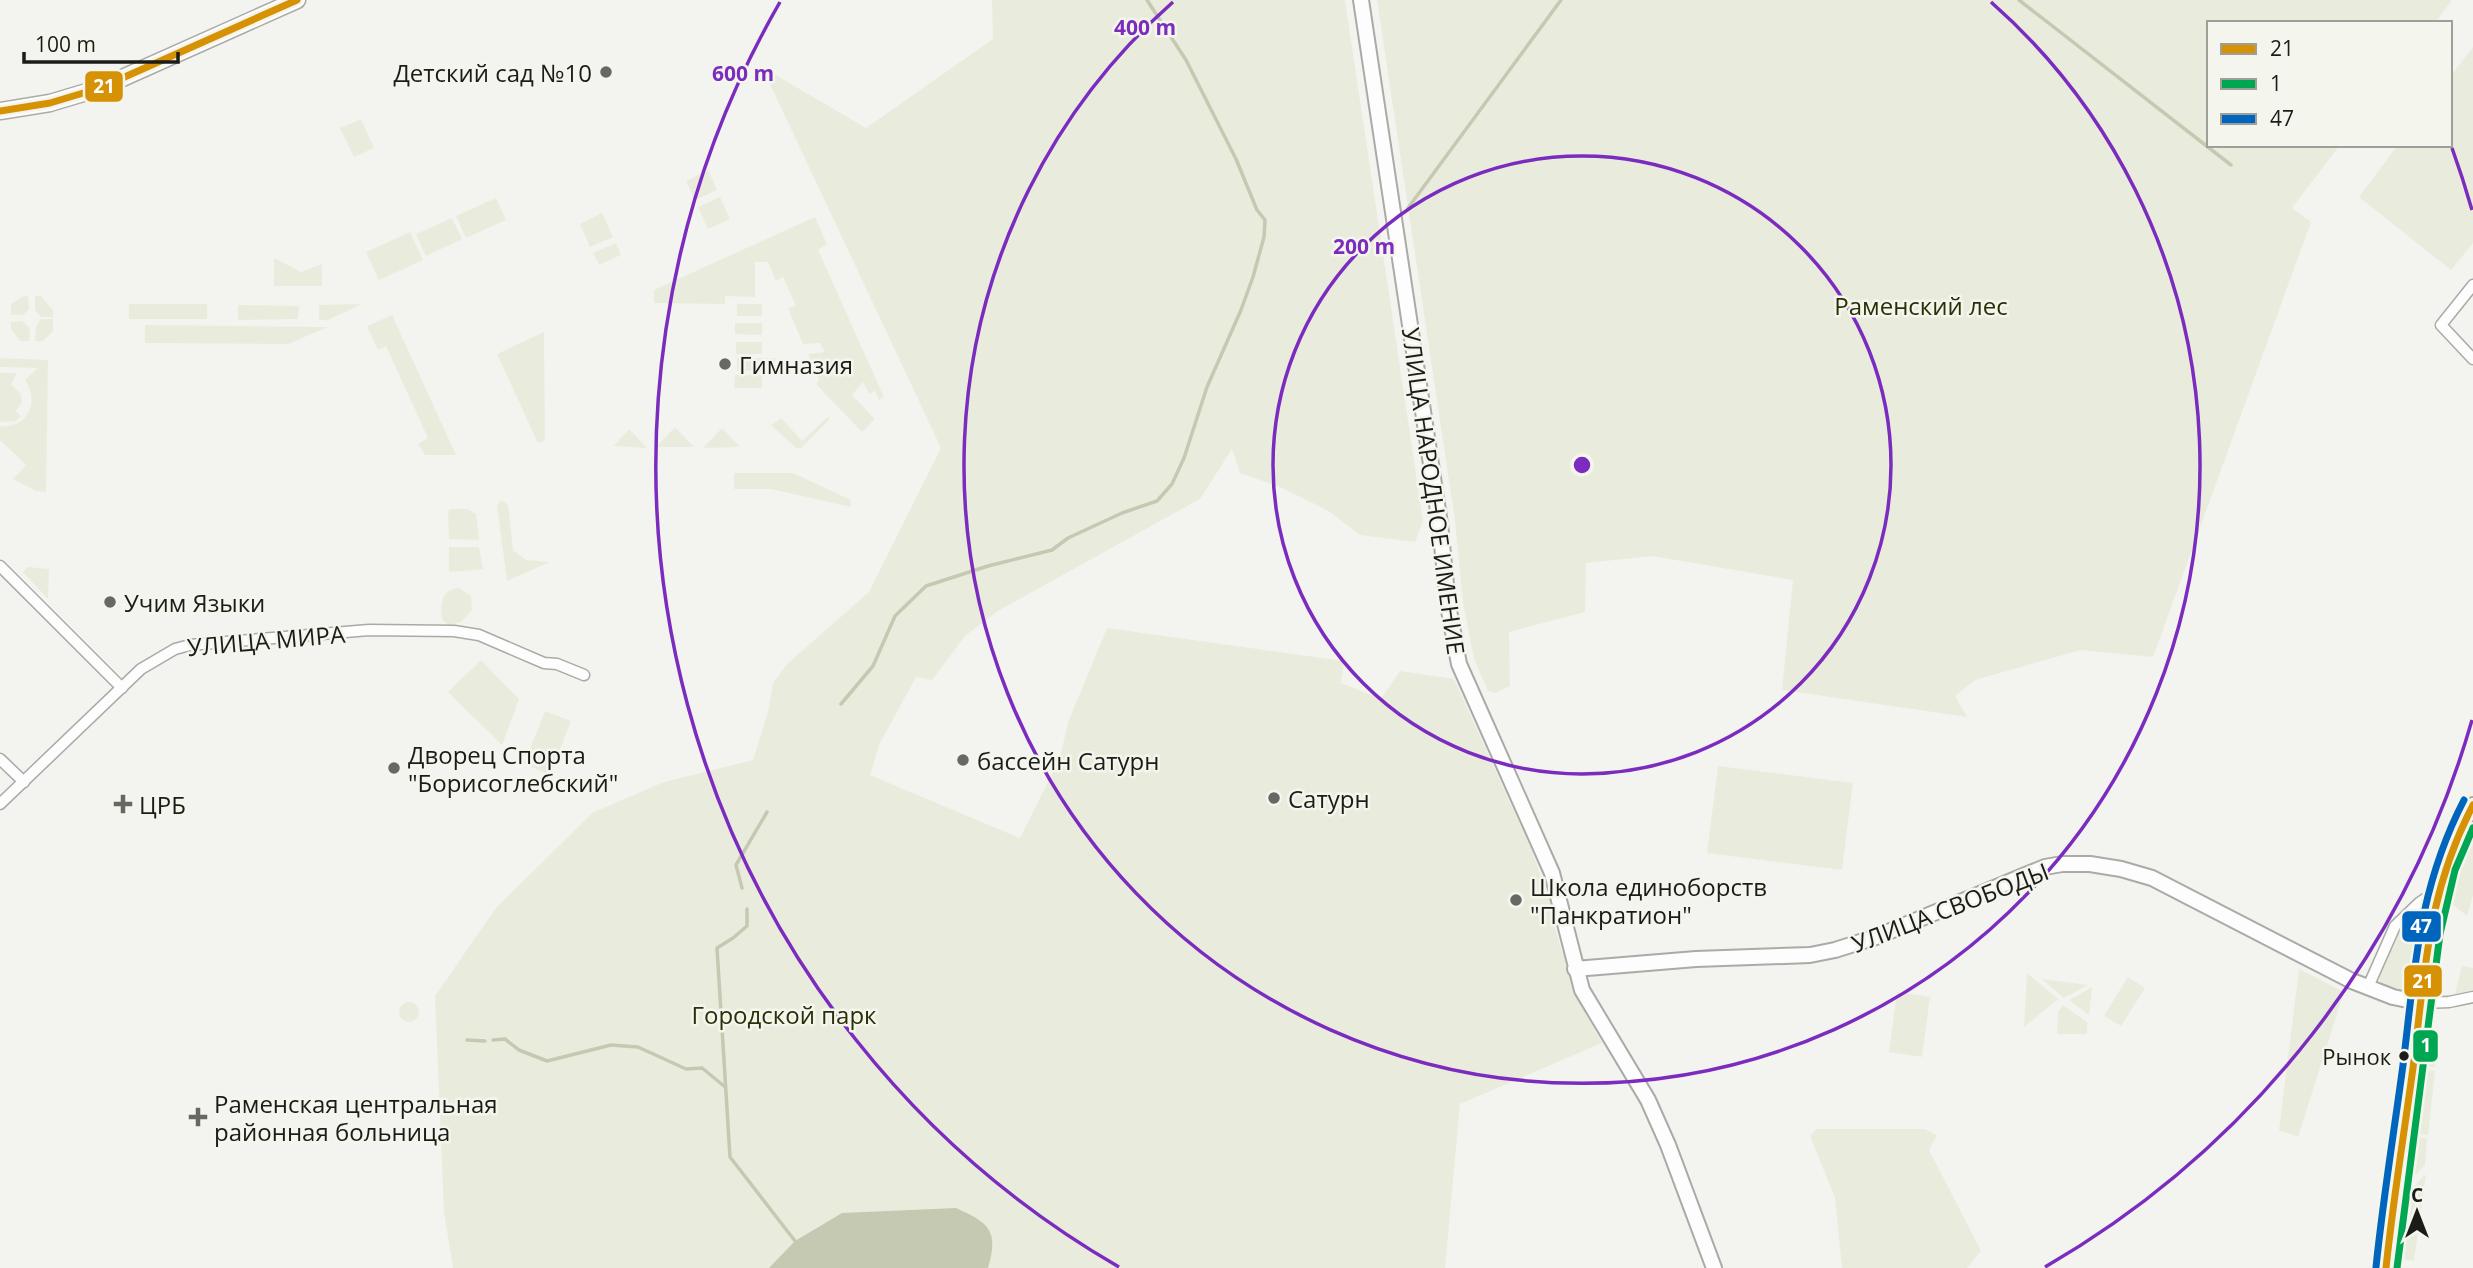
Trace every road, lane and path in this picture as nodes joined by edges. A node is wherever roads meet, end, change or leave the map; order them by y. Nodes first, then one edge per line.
1 (298, 0) edge
2 (1361, 0) edge
3 (0, 111) edge
4 (2473, 285) edge
5 (2473, 359) edge
6 (0, 566) edge
7 (584, 675) dead end
8 (122, 688) junction
9 (0, 759) edge
10 (24, 782) junction
11 (0, 804) edge
12 (2473, 805) edge
13 (2438, 891) junction
14 (1575, 969) junction
15 (2368, 987) junction
16 (2473, 997) edge
17 (2421, 1003) junction
18 (1714, 1268) edge
19 (2386, 1268) edge

1 - 3 main road
2 - 14 street, УЛИЦА НАРОДНОЕ ИМЕНИЕ
4 - 5 street
6 - 8 street
7 - 8 street, УЛИЦА МИРА
8 - 10 street, УЛИЦА МИРА
9 - 10 street
10 - 11 street, УЛИЦА МИРА
12 - 13 street
13 - 15 street
13 - 17 street
14 - 15 street, УЛИЦА СВОБОДЫ
14 - 18 street, УЛИЦА НАРОДНОЕ ИМЕНИЕ
15 - 17 street, УЛИЦА СВОБОДЫ
16 - 17 street
17 - 19 street

